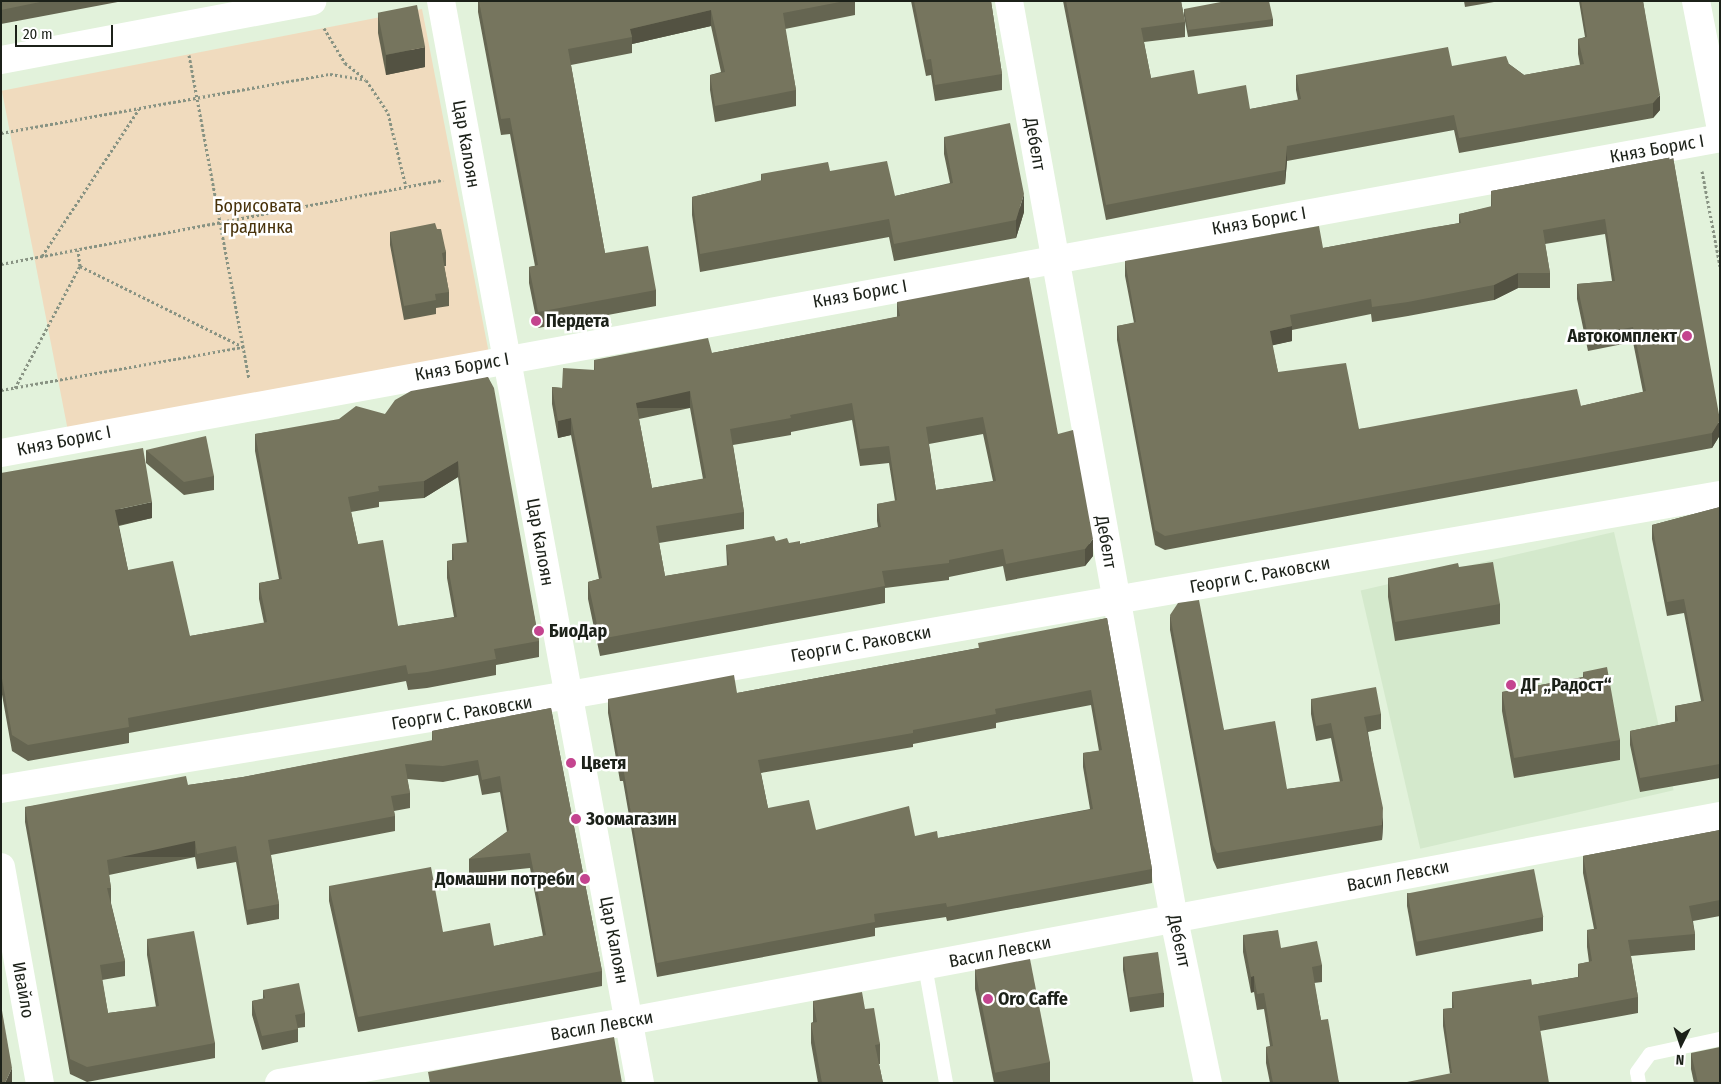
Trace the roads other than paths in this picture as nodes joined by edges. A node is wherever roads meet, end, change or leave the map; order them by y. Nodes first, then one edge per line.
1 (312, 1) edge
2 (441, 1) edge
3 (1009, 1) edge
4 (1696, 1) edge
5 (1, 60) edge
6 (1720, 124) edge
7 (1720, 138) edge
8 (1055, 258) junction
9 (506, 359) junction
10 (1, 453) edge
11 (1720, 495) edge
12 (1116, 600) junction
13 (569, 695) junction
14 (1, 789) edge
15 (1720, 816) edge
16 (1, 868) edge
17 (1174, 919) junction
18 (925, 966) junction
19 (629, 1021) junction
20 (1720, 1039) edge
21 (40, 1083) edge
22 (279, 1083) edge
23 (640, 1083) edge
24 (946, 1083) edge
25 (1208, 1083) edge
26 (1639, 1083) edge

1 - 5 street
2 - 9 street, Цар Калоян
3 - 8 street, Дебелт
4 - 6 street
7 - 8 street, Княз Борис I
8 - 9 street, Княз Борис I
8 - 12 street, Дебелт
9 - 10 street, Княз Борис I
9 - 13 street, Цар Калоян
11 - 12 street, Георги С. Раковски
12 - 13 street, Георги С. Раковски
12 - 17 street, Дебелт
13 - 14 street, Георги С. Раковски
13 - 19 street, Цар Калоян
15 - 17 street, Васил Левски
16 - 21 street, Ивайло
17 - 18 street, Васил Левски
17 - 25 street, Дебелт
18 - 19 street, Васил Левски
18 - 24 lane
19 - 22 street, Васил Левски
19 - 23 street, Цар Калоян
20 - 26 lane

